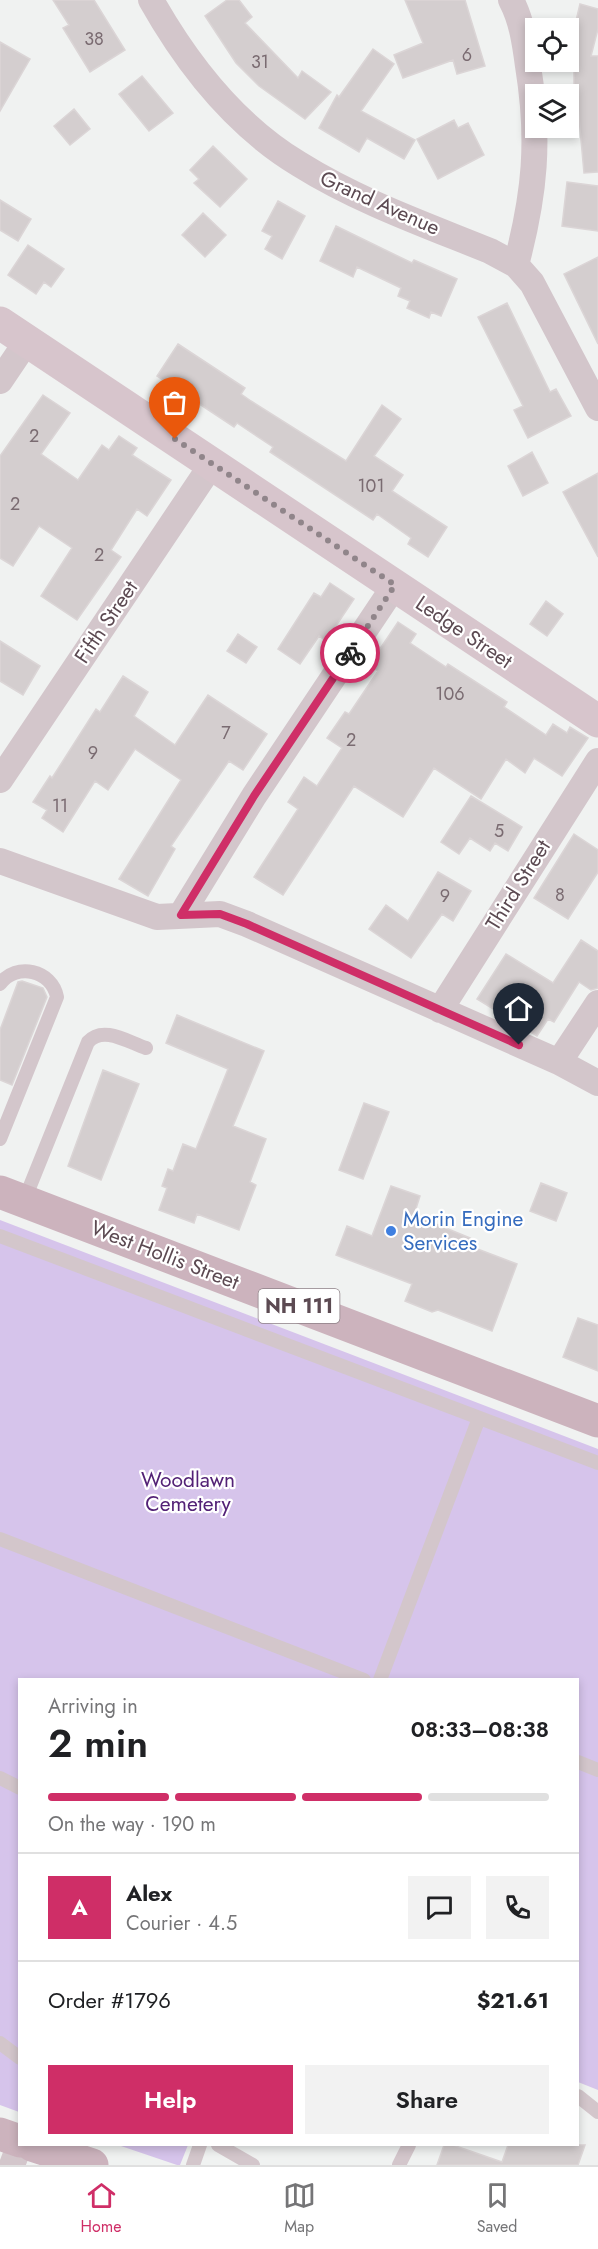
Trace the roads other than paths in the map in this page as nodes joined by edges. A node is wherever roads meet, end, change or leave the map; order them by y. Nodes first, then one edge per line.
1 (151, 0) edge
2 (515, 3) edge
3 (516, 265) junction
4 (13, 332) edge
5 (0, 381) edge
6 (598, 408) edge
7 (212, 464) junction
8 (395, 585) junction
9 (598, 721) edge
10 (598, 760) edge
11 (0, 780) edge
12 (0, 861) edge
13 (181, 915) junction
14 (0, 984) edge
15 (598, 1003) edge
16 (440, 1010) junction
17 (146, 1048) dead end
18 (559, 1062) junction
19 (598, 1083) edge
20 (0, 1138) edge
21 (12, 1196) edge
22 (0, 1236) edge
23 (479, 1418) junction
24 (598, 1421) edge
25 (598, 1463) edge
26 (0, 1539) edge
27 (359, 1678) edge
28 (381, 1678) edge
29 (579, 1762) edge
30 (598, 1770) edge
31 (0, 1778) edge
32 (18, 1787) edge
33 (18, 2043) edge
34 (2, 2045) edge
35 (18, 2057) edge
36 (579, 2097) edge
37 (598, 2112) edge
38 (0, 2134) edge
39 (18, 2141) edge
40 (19, 2146) edge
41 (35, 2146) edge
42 (200, 2146) edge
43 (220, 2146) edge
44 (408, 2146) edge
45 (12, 2165) edge
46 (92, 2165) edge
47 (193, 2165) edge
48 (253, 2165) edge
49 (399, 2165) edge

1 - 3 street, Grand Avenue
2 - 3 street
3 - 6 street, Grand Avenue
4 - 5 street
4 - 7 street, Ledge Street
7 - 8 street, Ledge Street
7 - 11 street, Fifth Street
8 - 9 street, Ledge Street
8 - 13 street
10 - 16 street, Third Street
12 - 13 street
13 - 16 street
14 - 20 lane
15 - 18 street
16 - 18 street
17 - 21 lane
18 - 19 street
21 - 24 main road, West Hollis Street / NH 111
22 - 23 lane
23 - 25 lane
23 - 28 lane
26 - 27 lane
29 - 30 lane
31 - 32 lane
33 - 34 lane
34 - 35 lane
36 - 37 lane
38 - 39 main road
40 - 45 street
41 - 46 main road
42 - 47 lane
43 - 48 lane
44 - 49 lane

